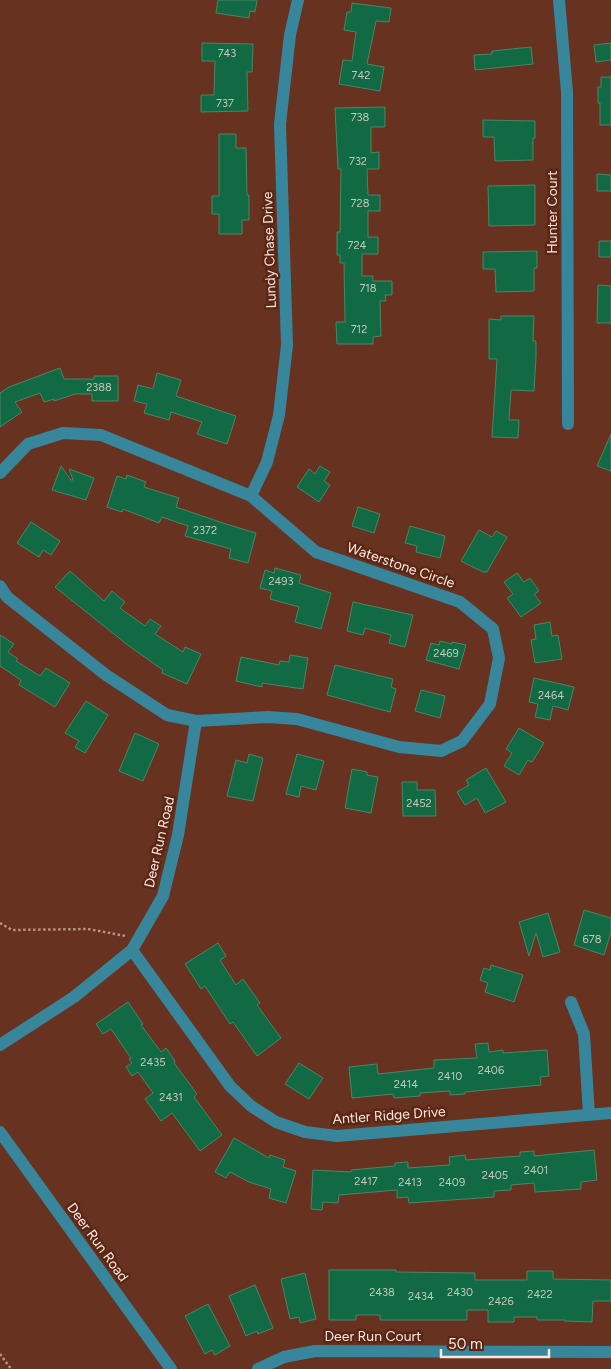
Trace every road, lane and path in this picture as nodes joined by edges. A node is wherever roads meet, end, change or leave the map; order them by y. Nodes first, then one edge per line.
1 (298, 0) edge
2 (559, 0) edge
3 (568, 424) dead end
4 (0, 473) edge
5 (251, 496) junction
6 (0, 586) edge
7 (196, 721) junction
8 (0, 923) edge
9 (135, 944) junction
10 (571, 1002) dead end
11 (0, 1045) edge
12 (611, 1114) edge
13 (589, 1115) junction
14 (0, 1132) edge
15 (611, 1352) edge
16 (0, 1354) edge
17 (12, 1369) edge
18 (171, 1369) edge
19 (258, 1369) edge

1 - 5 street, Lundy Chase Drive
2 - 3 street, Hunter Court
4 - 5 street, Waterstone Circle
5 - 7 street, Waterstone Circle
6 - 7 street, Waterstone Circle
7 - 9 street, Deer Run Road
8 - 9 path
9 - 11 street, Deer Run Road
9 - 13 street, Antler Ridge Drive
10 - 13 street
12 - 13 street, Antler Ridge Drive
14 - 18 street, Deer Run Road
15 - 19 street, Deer Run Court
16 - 17 path

